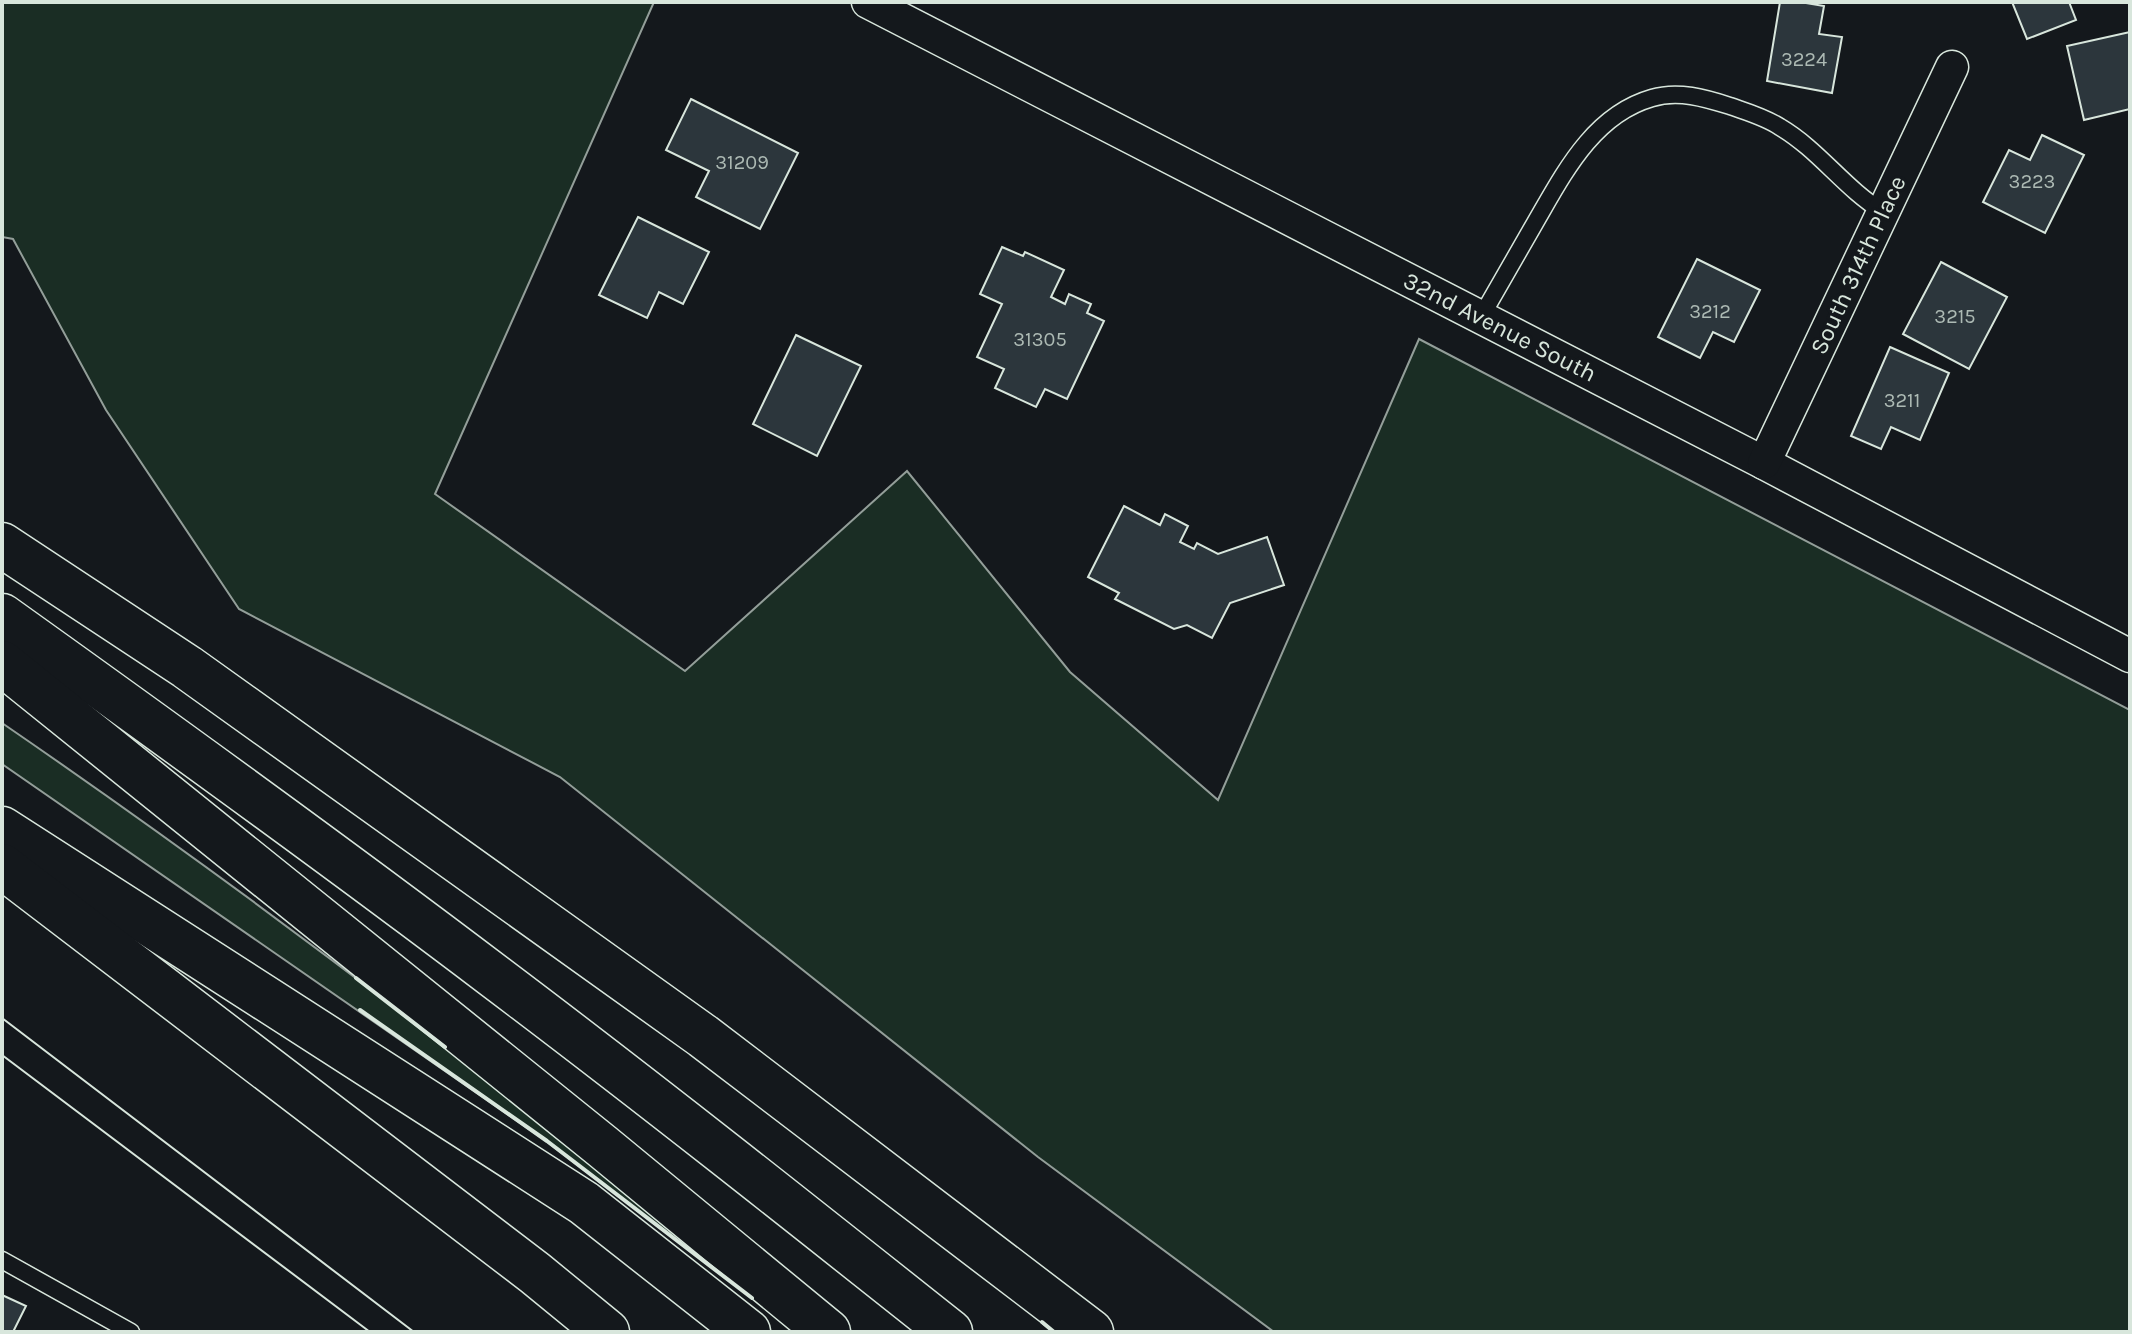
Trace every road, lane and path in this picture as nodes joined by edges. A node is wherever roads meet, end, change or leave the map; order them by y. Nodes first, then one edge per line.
1 (868, 2) edge
2 (1952, 67) dead end
3 (1883, 212) junction
4 (1481, 317) junction
5 (1764, 463) junction
6 (2, 545) edge
7 (2, 616) edge
8 (2130, 656) edge
9 (2, 663) edge
10 (2, 829) edge
11 (2, 866) edge
12 (2, 1260) edge
13 (131, 1332) edge
14 (607, 1332) edge
15 (748, 1332) edge
16 (828, 1332) edge
17 (950, 1332) edge
18 (1091, 1332) edge

1 - 4 street, 32nd Avenue South
2 - 3 street, South 314th Place
3 - 4 lane
3 - 5 street, South 314th Place
4 - 5 street, 32nd Avenue South
5 - 8 street, 32nd Avenue South
6 - 18 highway
7 - 17 highway
9 - 16 highway
10 - 15 highway
11 - 14 highway
12 - 13 lane

